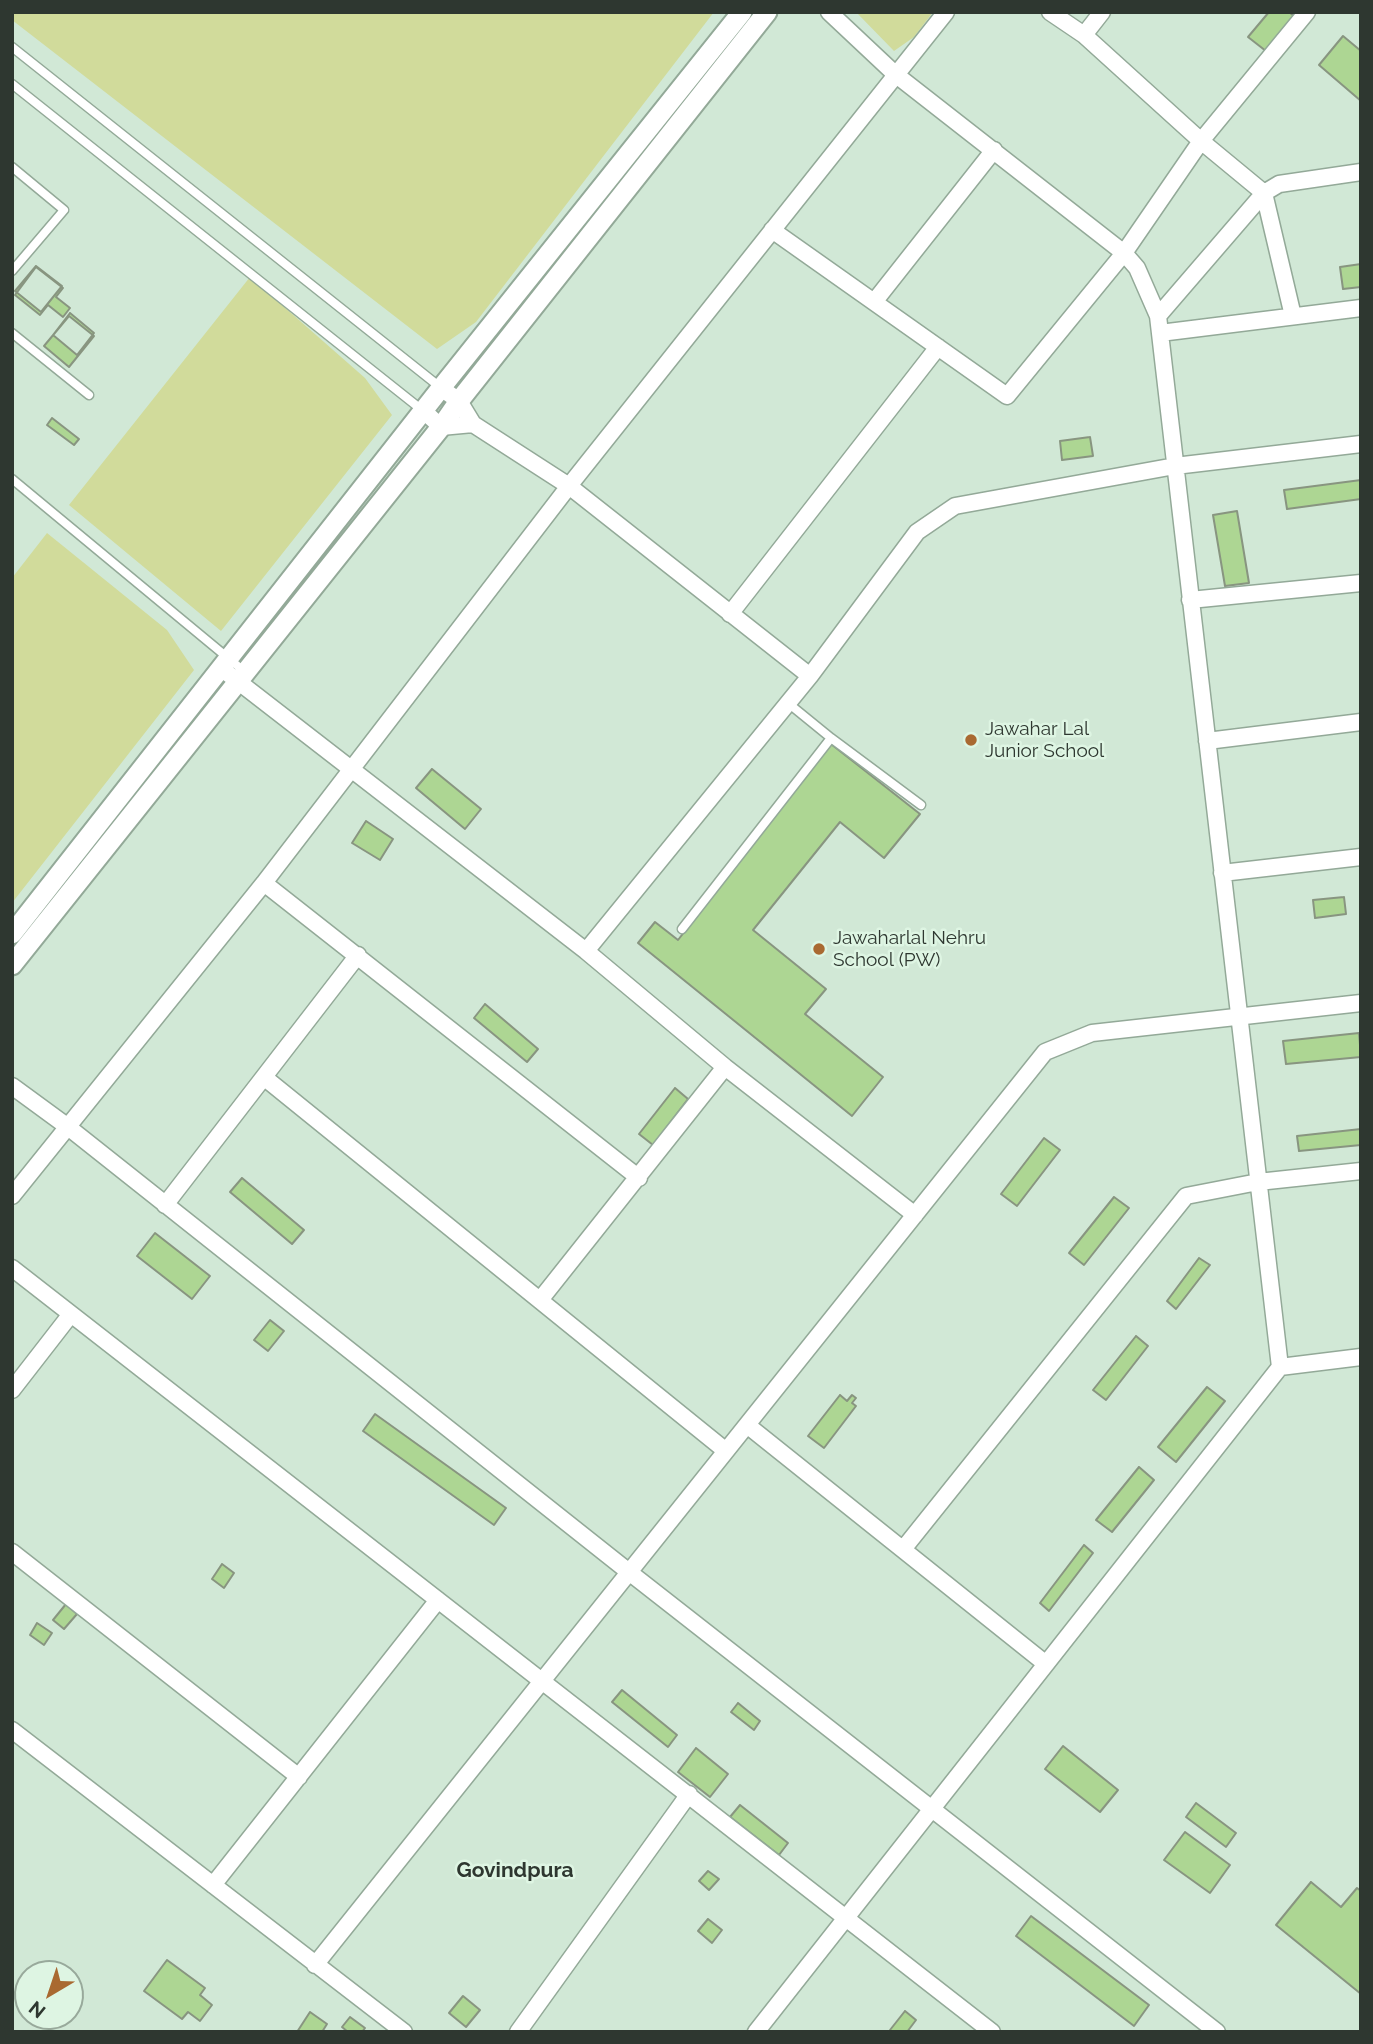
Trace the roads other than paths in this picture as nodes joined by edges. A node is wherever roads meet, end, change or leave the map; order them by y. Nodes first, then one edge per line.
1 (741, 12) edge
2 (767, 12) edge
3 (829, 12) edge
4 (946, 12) edge
5 (1050, 12) edge
6 (1102, 12) edge
7 (1307, 12) edge
8 (1084, 35) junction
9 (12, 47) edge
10 (895, 74) junction
11 (12, 84) edge
12 (1200, 141) junction
13 (994, 150) junction
14 (12, 167) edge
15 (1361, 172) edge
16 (1264, 192) junction
17 (772, 230) junction
18 (1124, 253) junction
19 (12, 271) edge
20 (874, 302) junction
21 (1361, 308) edge
22 (1158, 316) junction
23 (1293, 316) junction
24 (12, 333) edge
25 (1160, 333) junction
26 (938, 347) junction
27 (441, 388) junction
28 (89, 395) dead end
29 (459, 401) junction
30 (424, 411) junction
31 (473, 424) junction
32 (441, 427) junction
33 (1361, 444) edge
34 (1175, 466) junction
35 (12, 479) edge
36 (569, 485) junction
37 (1361, 583) edge
38 (1190, 600) junction
39 (730, 614) junction
40 (233, 670) junction
41 (810, 677) junction
42 (789, 704) junction
43 (1361, 722) edge
44 (831, 738) junction
45 (1207, 741) junction
46 (350, 769) junction
47 (921, 805) dead end
48 (1361, 857) edge
49 (1222, 873) junction
50 (264, 883) junction
51 (682, 929) dead end
52 (12, 934) edge
53 (586, 951) junction
54 (358, 955) junction
55 (12, 965) edge
56 (1361, 1003) edge
57 (1238, 1017) junction
58 (725, 1067) junction
59 (265, 1078) junction
60 (12, 1086) edge
61 (68, 1127) junction
62 (1361, 1171) edge
63 (639, 1178) junction
64 (1258, 1182) junction
65 (12, 1196) edge
66 (165, 1205) junction
67 (915, 1215) junction
68 (12, 1268) edge
69 (540, 1300) junction
70 (71, 1314) junction
71 (1361, 1357) edge
72 (1280, 1367) junction
73 (12, 1390) edge
74 (747, 1425) junction
75 (726, 1451) junction
76 (904, 1548) junction
77 (12, 1552) edge
78 (629, 1573) junction
79 (438, 1600) junction
80 (1046, 1664) junction
81 (542, 1681) junction
82 (12, 1730) edge
83 (299, 1777) junction
84 (689, 1794) junction
85 (931, 1809) junction
86 (213, 1885) junction
87 (846, 1917) junction
88 (315, 1965) junction
89 (404, 2032) edge
90 (518, 2032) edge
91 (756, 2032) edge
92 (992, 2032) edge
93 (1217, 2032) edge

1 - 27 street
2 - 29 street
3 - 10 street
4 - 10 street
5 - 8 street
6 - 8 street
7 - 12 street
8 - 12 street
9 - 27 lane
10 - 13 street
10 - 17 street
11 - 30 lane
12 - 16 street
12 - 18 street
13 - 18 street
13 - 20 street
14 - 19 lane
15 - 16 street
16 - 22 street
16 - 23 street
17 - 20 street
17 - 36 street
18 - 22 street
18 - 26 street
20 - 26 street
21 - 23 street
22 - 25 street
23 - 25 street
24 - 28 lane
25 - 34 street
26 - 39 street
27 - 29 street
27 - 30 street
29 - 31 street
29 - 32 street
30 - 32 street
30 - 40 street
31 - 32 street
31 - 36 street
32 - 40 street
33 - 34 street
34 - 38 street
34 - 41 street
35 - 40 lane
36 - 39 street
36 - 46 street
37 - 38 street
38 - 45 street
39 - 41 street
40 - 46 street
40 - 52 street
40 - 55 street
41 - 42 street
42 - 44 lane
42 - 53 street
43 - 45 street
44 - 47 lane
44 - 51 lane
45 - 49 street
46 - 50 street
46 - 53 street
48 - 49 street
49 - 57 street
50 - 54 street
50 - 61 street
53 - 58 street
54 - 59 street
54 - 63 street
56 - 57 street
57 - 64 street
57 - 67 street
58 - 63 street
58 - 67 street
59 - 66 street
59 - 69 street
60 - 61 street
61 - 65 street
61 - 66 street
62 - 64 street
63 - 69 street
64 - 72 street
64 - 76 street
66 - 78 street
67 - 74 street
68 - 70 street
69 - 75 street
70 - 73 street
70 - 79 street
71 - 72 street
72 - 80 street
74 - 75 street
74 - 76 street
75 - 78 street
76 - 80 street
77 - 83 street
78 - 81 street
78 - 85 street
79 - 81 street
79 - 83 street
80 - 85 street
81 - 84 street
81 - 88 street
82 - 86 street
83 - 86 street
84 - 87 street
84 - 90 street
85 - 87 street
85 - 93 street
86 - 88 street
87 - 91 street
87 - 92 street
88 - 89 street

